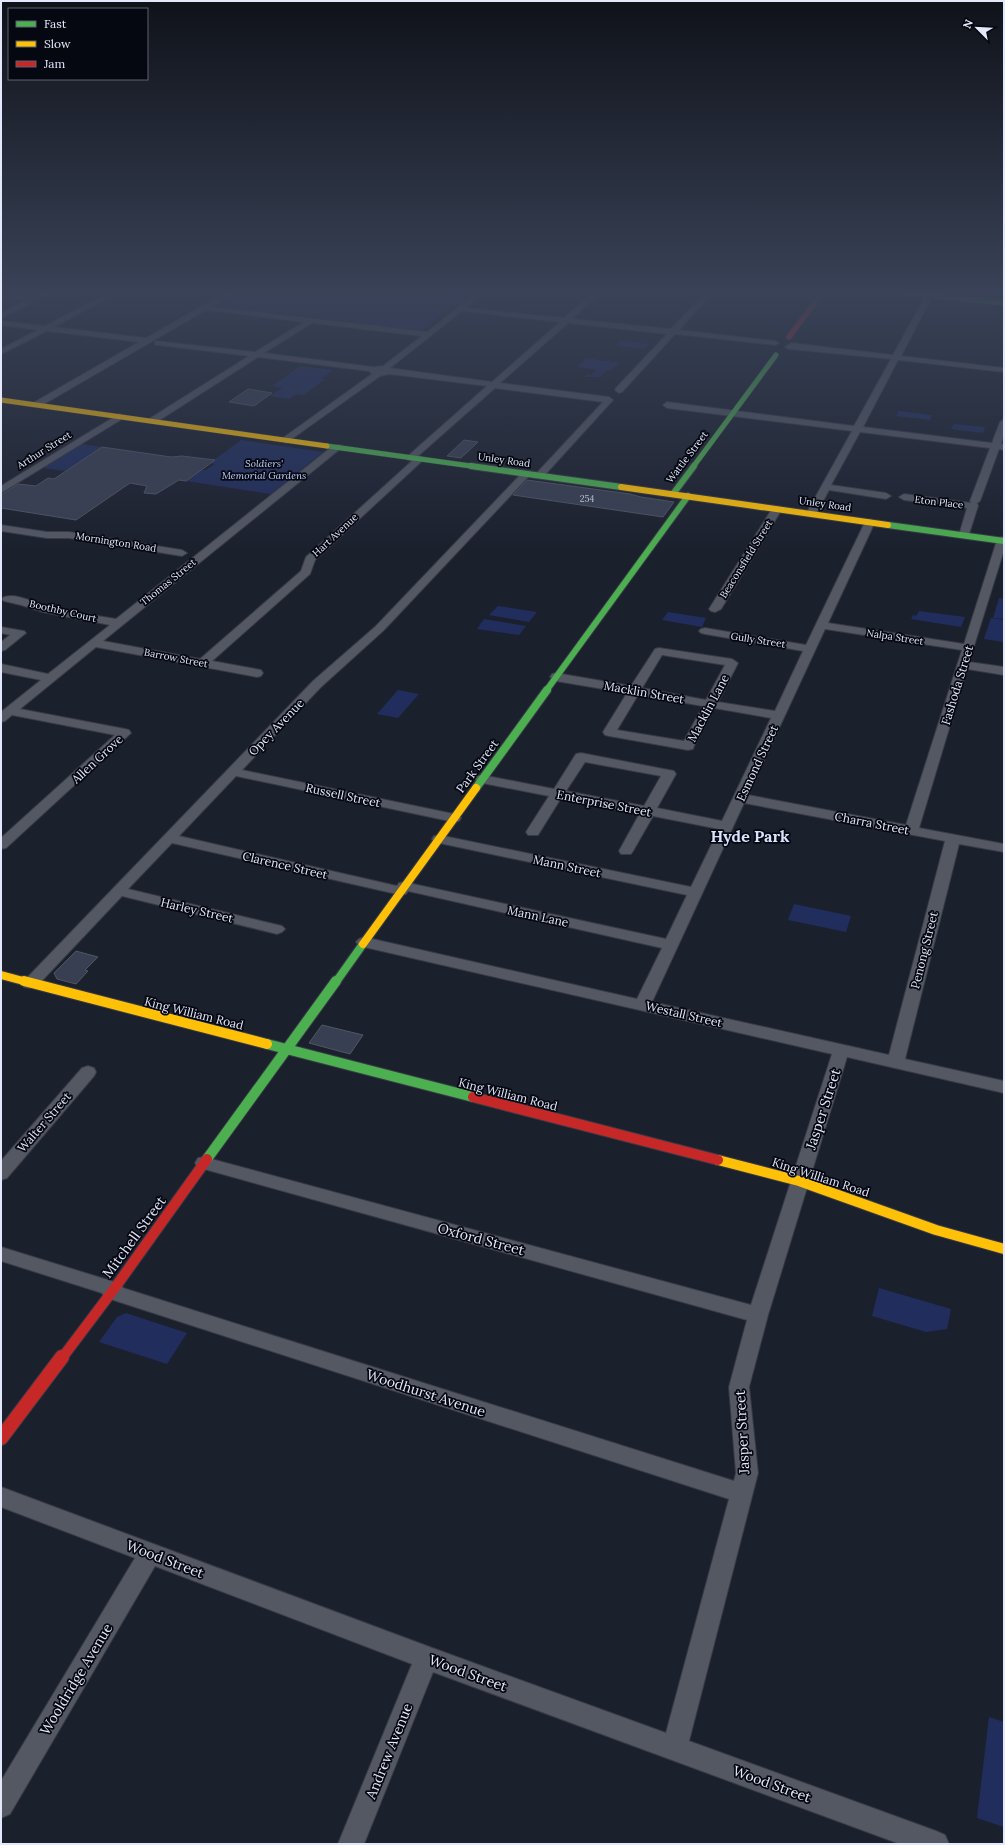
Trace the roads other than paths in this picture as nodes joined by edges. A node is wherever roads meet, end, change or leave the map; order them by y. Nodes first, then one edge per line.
1 (81, 379) edge
2 (218, 379) edge
3 (369, 379) edge
4 (450, 379) edge
5 (501, 379) edge
6 (629, 379) edge
7 (759, 379) edge
8 (885, 379) edge
9 (494, 385) junction
10 (619, 390) dead end
11 (1, 400) edge
12 (36, 405) junction
13 (667, 405) dead end
14 (734, 414) junction
15 (119, 417) junction
16 (152, 421) junction
17 (1004, 422) edge
18 (858, 429) junction
19 (286, 440) junction
20 (1000, 446) edge
21 (337, 447) junction
22 (415, 458) junction
23 (526, 474) junction
24 (539, 476) junction
25 (827, 486) junction
26 (1, 490) edge
27 (673, 494) junction
28 (688, 496) junction
29 (886, 496) dead end
30 (904, 498) dead end
31 (974, 504) junction
32 (777, 509) junction
33 (811, 514) junction
34 (870, 522) junction
35 (1, 528) edge
36 (964, 535) junction
37 (1003, 540) edge
38 (182, 553) dead end
39 (8, 600) dead end
40 (715, 609) dead end
41 (118, 623) junction
42 (822, 626) junction
43 (1, 630) edge
44 (705, 631) dead end
45 (94, 642) junction
46 (1, 648) edge
47 (968, 648) junction
48 (810, 649) junction
49 (203, 663) junction
50 (963, 665) junction
51 (1, 668) edge
52 (1004, 671) edge
53 (257, 673) dead end
54 (556, 677) junction
55 (51, 678) junction
56 (635, 691) junction
57 (710, 704) junction
58 (6, 714) edge
59 (779, 716) junction
60 (233, 772) junction
61 (482, 779) junction
62 (557, 794) junction
63 (740, 798) junction
64 (648, 811) junction
65 (454, 818) junction
66 (727, 826) junction
67 (911, 830) junction
68 (533, 832) dead end
69 (169, 838) junction
70 (953, 838) junction
71 (439, 839) junction
72 (1, 845) edge
73 (1004, 848) edge
74 (626, 851) dead end
75 (402, 889) junction
76 (118, 891) junction
77 (696, 892) junction
78 (277, 928) dead end
79 (364, 942) junction
80 (671, 945) junction
81 (1, 976) edge
82 (30, 983) junction
83 (643, 1004) junction
84 (286, 1049) junction
85 (841, 1050) junction
86 (896, 1062) junction
87 (88, 1072) dead end
88 (1004, 1087) edge
89 (204, 1163) junction
90 (1, 1173) edge
91 (799, 1181) junction
92 (1004, 1249) edge
93 (1, 1254) edge
94 (112, 1291) junction
95 (758, 1315) junction
96 (1, 1438) edge
97 (742, 1493) junction
98 (1, 1497) edge
99 (150, 1554) junction
100 (427, 1658) junction
101 (675, 1748) junction
102 (1, 1805) edge
103 (351, 1844) edge
104 (936, 1844) edge

1 - 12 street
2 - 16 street
3 - 19 street
4 - 9 street
5 - 9 street, Hart Avenue
6 - 10 street
7 - 14 street, Wattle Street
8 - 18 street
9 - 22 street, Hart Avenue
9 - 24 street
11 - 12 street, Unley Road
12 - 15 street, Unley Road
13 - 14 street
14 - 18 street
14 - 27 street, Wattle Street
15 - 16 street, Unley Road
15 - 26 street, Arthur Street
16 - 19 street, Unley Road
17 - 20 street
18 - 20 street
18 - 25 street
19 - 21 street, Unley Road
20 - 31 street
21 - 22 street, Unley Road
21 - 41 street, Thomas Street
22 - 23 street, Unley Road
22 - 49 street, Hart Avenue
23 - 24 street, Unley Road
23 - 60 street, Opey Avenue
24 - 27 street, Unley Road
25 - 29 street
25 - 33 street
27 - 28 street, Unley Road
28 - 32 street, Unley Road
28 - 54 street, Park Street
30 - 31 street, Eton Place
31 - 36 street
32 - 33 street, Unley Road
32 - 40 street, Beaconsfield Street
33 - 34 street, Unley Road
34 - 36 street, Unley Road
34 - 42 street, Esmond Street
35 - 38 street, Mornington Road
36 - 37 street, Unley Road
37 - 47 street, Fashoda Street
39 - 41 street, Boothby Court
41 - 45 street, Thomas Street
42 - 47 street, Nalpa Street
42 - 48 street, Esmond Street
43 - 46 street
44 - 48 street, Gully Street
45 - 49 street, Barrow Street
45 - 55 street, Thomas Street
47 - 50 street, Fashoda Street
48 - 59 street, Esmond Street
49 - 53 street, Barrow Street
50 - 52 street
50 - 67 street, Fashoda Street
51 - 55 street
54 - 56 street, Macklin Street
54 - 61 street, Park Street
55 - 58 street, Thomas Street
56 - 57 street, Macklin Street
56 - 57 street, Macklin Lane
56 - 57 street, Macklin Lane
57 - 59 street, Macklin Street
58 - 72 street, Allen Grove
59 - 63 street, Esmond Street
60 - 65 street, Russell Street
60 - 69 street, Opey Avenue
61 - 62 street, Enterprise Street
61 - 65 street, Park Street
62 - 64 street, Enterprise Street
62 - 64 street
62 - 68 street
63 - 66 street, Esmond Street
63 - 67 street, Charra Street
64 - 66 street, Enterprise Street
64 - 74 street
65 - 71 street, Park Street
66 - 77 street, Esmond Street
67 - 70 street, Charra Street
69 - 75 street, Clarence Street
69 - 76 street, Opey Avenue
70 - 73 street, Charra Street
70 - 86 street, Penong Street
71 - 75 street, Park Street
71 - 77 street, Mann Street
75 - 79 street, Park Street
75 - 80 street, Mann Lane
76 - 78 street, Harley Street
76 - 82 street, Opey Avenue
77 - 80 street, Esmond Street
79 - 83 street, Westall Street
79 - 84 street, Park Street
80 - 83 street, Esmond Street
81 - 82 street, King William Road
82 - 84 street, King William Road
83 - 85 street, Westall Street
84 - 89 street, Mitchell Street
84 - 91 street, King William Road
85 - 86 street, Westall Street
85 - 91 street, Jasper Street
86 - 88 street, Westall Street
87 - 90 street, Walter Street
89 - 94 street, Mitchell Street
89 - 95 street, Oxford Street
91 - 92 street, King William Road
91 - 95 street, Jasper Street
93 - 94 street, Woodhurst Avenue
94 - 96 street, Mitchell Street
94 - 97 street, Woodhurst Avenue
95 - 97 street, Jasper Street
97 - 101 street, Jasper Street
98 - 99 street, Wood Street
99 - 100 street, Wood Street
99 - 102 street, Wooldridge Avenue
100 - 101 street, Wood Street
100 - 103 street, Andrew Avenue
101 - 104 street, Wood Street

